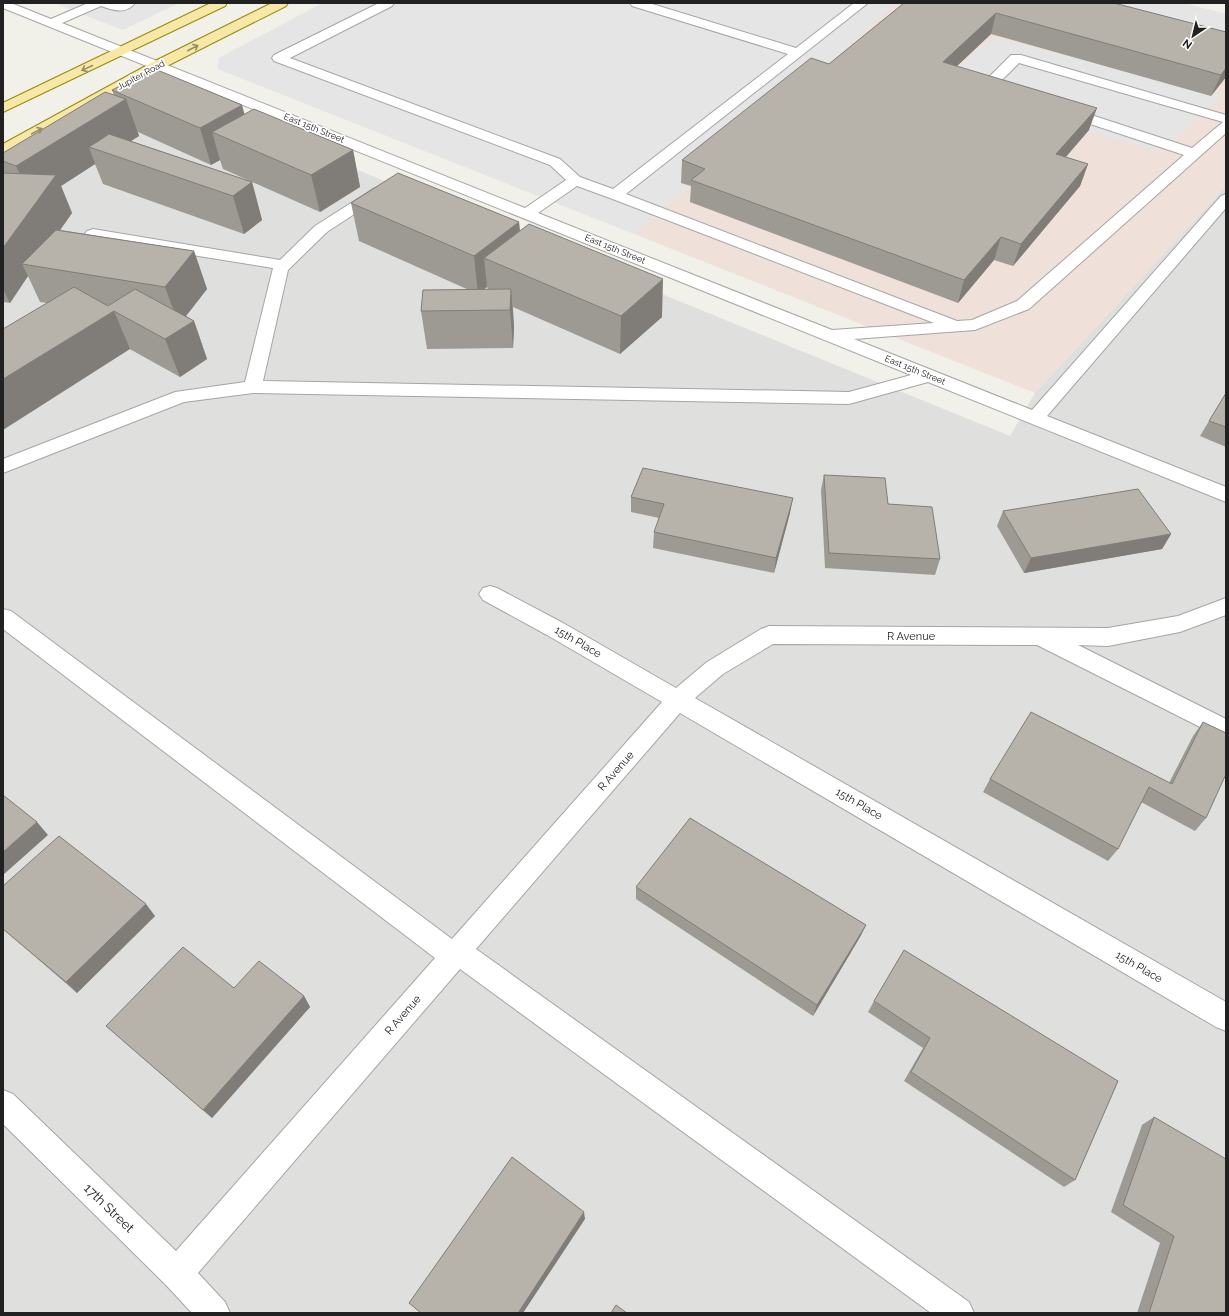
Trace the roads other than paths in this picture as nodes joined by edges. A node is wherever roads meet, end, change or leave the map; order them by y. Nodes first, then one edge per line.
1 (98, 3) edge
2 (103, 3) edge
3 (129, 3) edge
4 (222, 3) edge
5 (282, 3) edge
6 (388, 3) edge
7 (636, 3) edge
8 (673, 3) edge
9 (862, 3) edge
10 (3, 4) edge
11 (662, 11) junction
12 (23, 12) junction
13 (3, 16) edge
14 (52, 23) junction
15 (122, 51) junction
16 (797, 53) junction
17 (158, 65) junction
18 (1018, 96) edge
19 (3, 108) edge
20 (1055, 108) edge
21 (1226, 119) edge
22 (1226, 126) edge
23 (3, 150) edge
24 (1195, 154) junction
25 (414, 168) junction
26 (575, 180) junction
27 (615, 195) junction
28 (1226, 199) edge
29 (527, 214) junction
30 (93, 234) edge
31 (284, 265) junction
32 (955, 325) junction
33 (829, 335) junction
34 (930, 376) junction
35 (253, 387) junction
36 (1035, 418) junction
37 (3, 466) edge
38 (1226, 495) edge
39 (490, 594) dead end
40 (1226, 606) edge
41 (3, 617) edge
42 (1040, 636) junction
43 (677, 700) junction
44 (1226, 730) edge
45 (456, 954) junction
46 (1226, 1017) edge
47 (3, 1104) edge
48 (178, 1274) junction
49 (214, 1313) edge
50 (958, 1313) edge

1 - 14 street
2 - 3 street
4 - 15 main road
17 -> 5 main road, Jupiter Road
6 - 26 street
7 - 11 street
8 - 11 street
9 - 16 street
10 - 12 street, East 15th Street
11 - 16 street
12 - 13 street
12 - 14 street, East 15th Street
14 - 15 street, East 15th Street
15 - 17 street, East 15th Street
15 -> 19 main road
16 - 27 street
23 -> 17 main road, Jupiter Road
17 - 25 street, East 15th Street
18 - 21 street
20 - 24 street
22 - 24 street
24 - 32 street
25 - 29 street, East 15th Street
25 - 31 street
26 - 27 street
26 - 29 street
27 - 32 street
28 - 36 street
29 - 33 street, East 15th Street
30 - 31 street
31 - 35 street
32 - 33 street
33 - 34 street, East 15th Street
34 - 35 street
34 - 36 street, East 15th Street
35 - 37 street
36 - 38 street, East 15th Street
39 - 43 street, 15th Place
40 - 42 street, R Avenue
41 - 45 street
42 - 43 street, R Avenue
42 - 44 street
43 - 45 street, R Avenue
43 - 46 street, 15th Place
45 - 48 street, R Avenue
45 - 50 street
47 - 48 street, 17th Street
48 - 49 street, 17th Street

